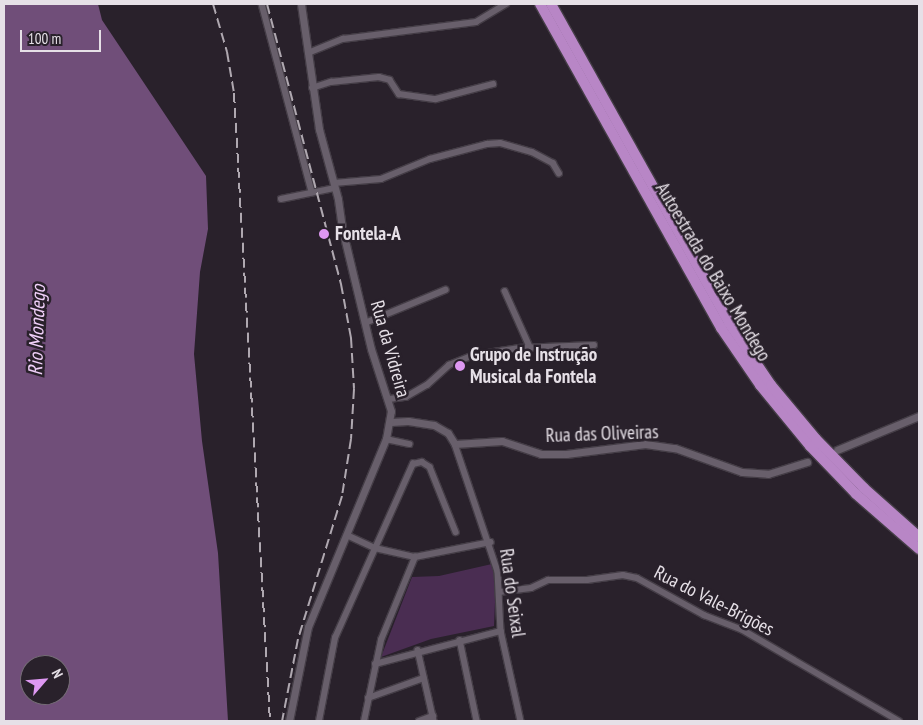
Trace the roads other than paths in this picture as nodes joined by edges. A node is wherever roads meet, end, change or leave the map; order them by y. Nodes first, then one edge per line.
1 (262, 4) edge
2 (301, 4) edge
3 (506, 4) edge
4 (540, 4) edge
5 (551, 4) edge
6 (308, 53) junction
7 (493, 84) dead end
8 (312, 88) junction
9 (559, 172) dead end
10 (335, 185) junction
11 (312, 192) junction
12 (281, 199) dead end
13 (445, 290) dead end
14 (505, 291) dead end
15 (365, 323) junction
16 (594, 345) dead end
17 (530, 347) junction
18 (389, 399) junction
19 (919, 416) edge
20 (391, 422) junction
21 (386, 440) junction
22 (409, 444) dead end
23 (455, 444) junction
24 (837, 450) dead end
25 (807, 462) dead end
26 (456, 532) dead end
27 (347, 535) junction
28 (919, 537) edge
29 (490, 542) junction
30 (375, 548) junction
31 (919, 549) edge
32 (415, 556) junction
33 (499, 592) junction
34 (501, 631) junction
35 (460, 640) junction
36 (418, 650) junction
37 (376, 664) junction
38 (424, 678) junction
39 (368, 698) junction
40 (433, 719) edge
41 (289, 721) edge
42 (319, 721) edge
43 (364, 721) edge
44 (419, 721) edge
45 (477, 721) edge
46 (521, 721) edge
47 (899, 721) edge

1 - 11 street
2 - 6 street, Rua da Vidreira
3 - 6 street
4 - 31 highway, Autoestrada do Baixo Mondego
5 - 28 highway, Autoestrada do Baixo Mondego
6 - 8 street, Rua da Vidreira
7 - 8 street
8 - 10 street, Rua da Vidreira
9 - 10 street
10 - 11 street
10 - 15 street, Rua da Vidreira
11 - 12 street
13 - 15 street
14 - 17 street
15 - 18 street, Rua da Vidreira
16 - 17 street
17 - 18 street
18 - 20 street, Rua da Vidreira
19 - 24 street
20 - 21 street, Rua da Vidreira
20 - 23 street
21 - 22 street
21 - 27 street, Rua da Vidreira
23 - 25 street, Rua das Oliveiras
23 - 29 street, Rua do Seixal
26 - 30 street
27 - 30 street
27 - 41 street, Rua da Vidreira
29 - 32 street
29 - 33 street, Rua do Seixal
30 - 32 street
30 - 42 street
32 - 37 street
33 - 34 street, Rua do Seixal
33 - 47 street, Rua do Vale-Brigões
34 - 35 street
34 - 46 street, Rua do Seixal
35 - 36 street
35 - 45 street
36 - 37 street
36 - 38 street
37 - 39 street
38 - 39 street
38 - 40 street
39 - 43 street
40 - 44 street

